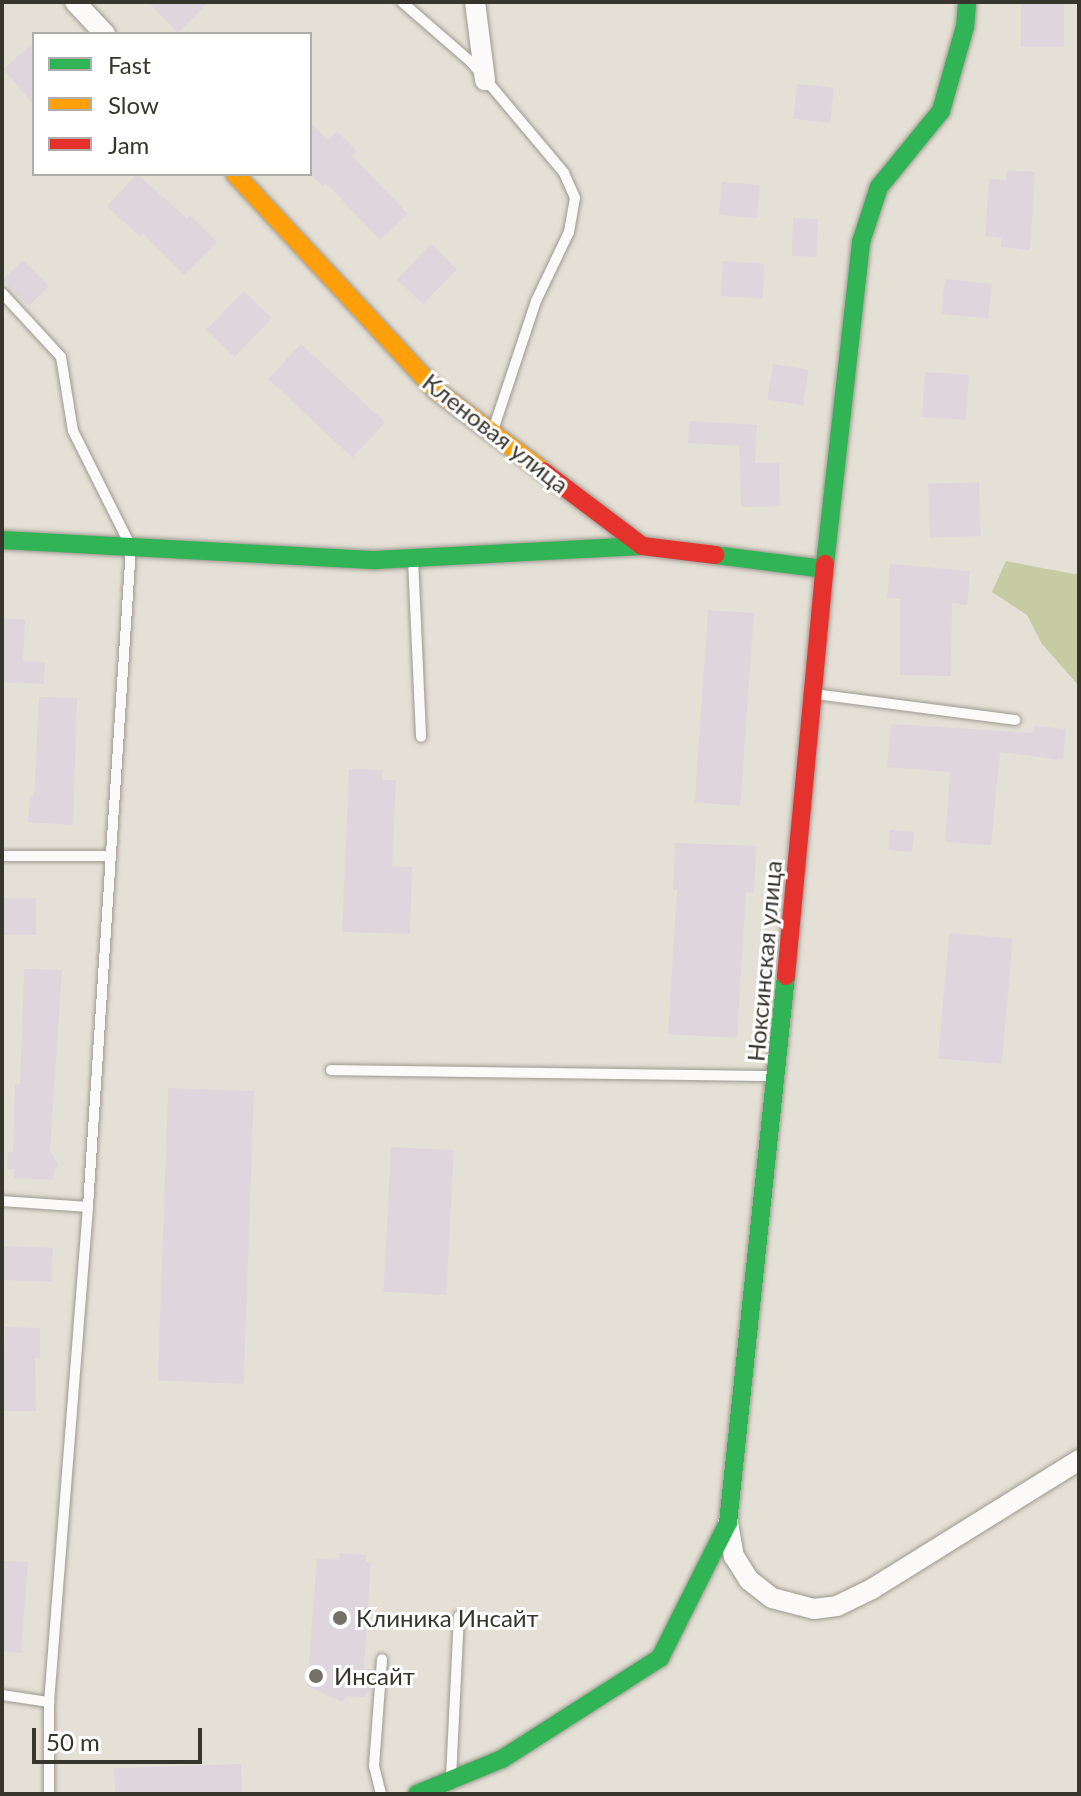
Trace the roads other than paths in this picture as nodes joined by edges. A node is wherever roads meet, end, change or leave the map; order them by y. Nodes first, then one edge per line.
1 (75, 2) edge
2 (402, 2) edge
3 (475, 2) edge
4 (967, 2) edge
5 (103, 32) edge
6 (485, 80) junction
7 (237, 176) edge
8 (2, 293) edge
9 (492, 432) junction
10 (2, 540) edge
11 (642, 546) junction
12 (131, 547) junction
13 (413, 558) junction
14 (824, 569) junction
15 (813, 694) junction
16 (1015, 720) dead end
17 (421, 737) dead end
18 (2, 856) edge
19 (108, 856) junction
20 (331, 1070) dead end
21 (777, 1076) junction
22 (2, 1201) edge
23 (88, 1207) junction
24 (1079, 1460) edge
25 (728, 1523) junction
26 (459, 1616) dead end
27 (382, 1659) dead end
28 (2, 1695) edge
29 (49, 1702) junction
30 (451, 1781) junction
31 (49, 1794) edge
32 (381, 1794) edge
33 (417, 1794) edge

1 - 5 street
2 - 6 lane
3 - 6 street
4 - 14 street, Ноксинская улица
6 - 9 lane
7 - 9 street, Кленовая улица
8 - 12 lane
9 - 11 street, Кленовая улица
10 - 12 street
11 - 13 street
11 - 14 street
12 - 13 street
12 - 19 lane
13 - 17 lane
14 - 15 street, Ноксинская улица
15 - 16 lane
15 - 21 street, Ноксинская улица
18 - 19 lane
19 - 23 lane
20 - 21 lane
21 - 25 street, Ноксинская улица
22 - 23 lane
23 - 29 lane
24 - 25 street
25 - 30 street, Ноксинская улица
26 - 30 lane
27 - 32 lane
28 - 29 lane
29 - 31 lane
30 - 33 street, Ноксинская улица

